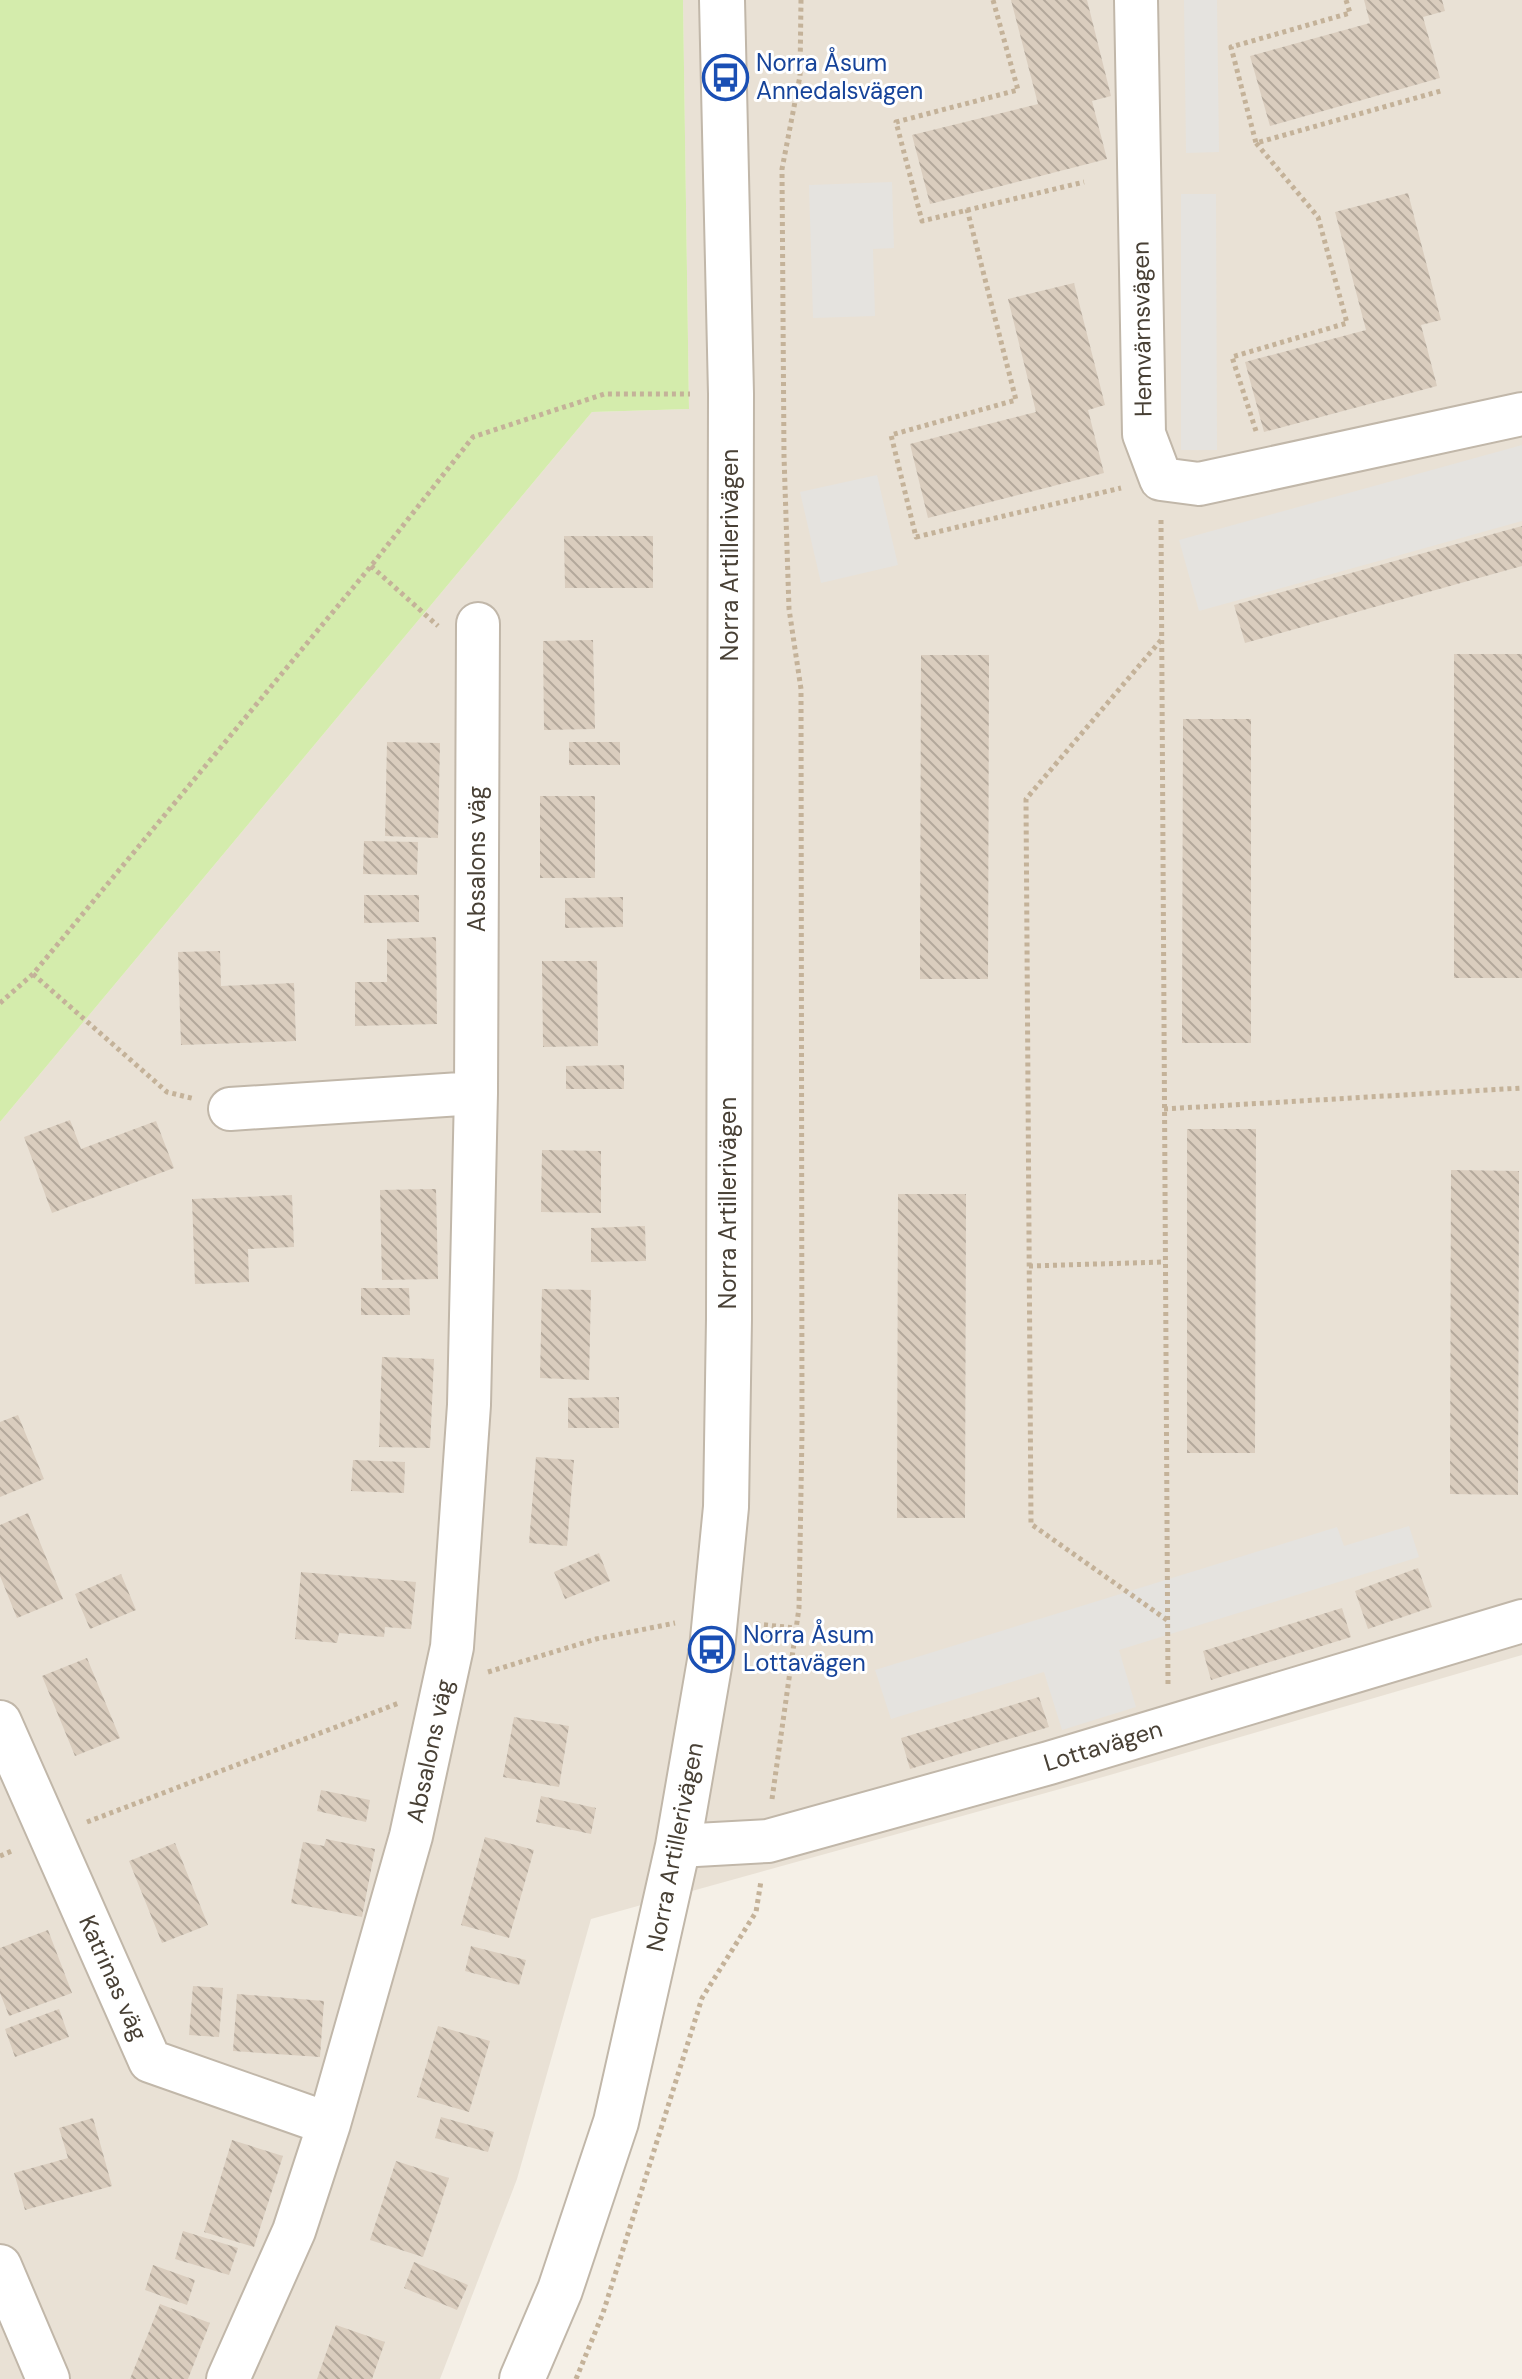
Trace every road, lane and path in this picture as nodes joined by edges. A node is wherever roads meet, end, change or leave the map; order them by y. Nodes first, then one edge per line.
1 (722, 0) edge
2 (993, 0) edge
3 (1136, 0) edge
4 (1346, 0) edge
5 (1444, 90) dead end
6 (1256, 143) junction
7 (1084, 182) dead end
8 (967, 209) junction
9 (731, 394) junction
10 (1522, 414) edge
11 (1268, 470) junction
12 (1161, 479) junction
13 (371, 566) junction
14 (478, 624) joint
15 (1162, 639) junction
16 (33, 974) junction
17 (0, 1003) edge
18 (1522, 1088) edge
19 (476, 1093) junction
20 (230, 1109) joint
21 (1164, 1109) junction
22 (1165, 1262) junction
23 (1029, 1266) junction
24 (1167, 1620) junction
25 (1522, 1621) edge
26 (0, 1722) edge
27 (1168, 1727) junction
28 (678, 1846) junction
29 (329, 2124) junction
30 (0, 2266) edge
31 (48, 2379) edge
32 (228, 2379) edge
33 (522, 2379) edge

1 - 9 street, Norra Artillerivägen
2 - 8 path
3 - 12 street, Hemvärnsvägen
4 - 6 path
5 - 6 path
6 - 11 path
7 - 8 path
8 - 12 path
9 - 13 path
9 - 28 street, Norra Artillerivägen
10 - 11 street
11 - 12 street
12 - 15 path
13 - 14 path
13 - 16 path
14 - 19 street, Absalons väg
15 - 21 path
15 - 23 path
16 - 17 path
16 - 20 path
18 - 21 path
19 - 20 street
19 - 29 street, Absalons väg
21 - 22 path
22 - 23 path
22 - 24 path
23 - 24 path
24 - 27 path
25 - 27 street, Lottavägen
26 - 29 street, Katrinas väg
27 - 28 street, Lottavägen
28 - 33 street, Norra Artillerivägen
29 - 32 street, Absalons väg
30 - 31 street

